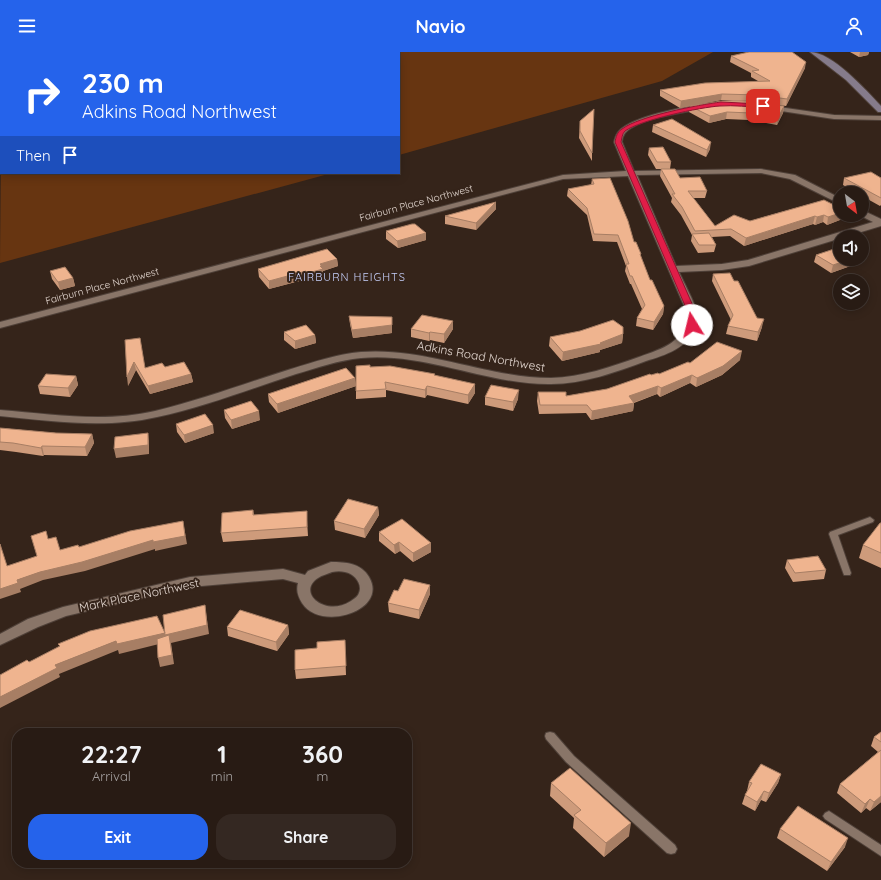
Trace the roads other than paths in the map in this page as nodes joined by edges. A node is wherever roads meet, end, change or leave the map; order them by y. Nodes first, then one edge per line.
1 (812, 52) edge
2 (714, 105) edge
3 (757, 105) edge
4 (881, 110) edge
5 (881, 118) edge
6 (632, 173) junction
7 (833, 197) edge
8 (869, 217) edge
9 (881, 223) edge
10 (674, 269) junction
11 (0, 325) edge
12 (0, 413) edge
13 (870, 520) dead end
14 (847, 573) dead end
15 (307, 580) junction
16 (0, 640) edge
17 (550, 736) dead end
18 (829, 816) dead end
19 (672, 849) dead end
20 (881, 851) edge

1 - 4 street
2 - 6 street, Adkins Road Northwest
3 - 5 street
6 - 7 street, Fairburn Place Northwest
6 - 10 street, Adkins Road Northwest
6 - 11 street, Fairburn Place Northwest
8 - 9 street
9 - 10 street
10 - 12 street, Adkins Road Northwest
13 - 14 lane
15 - 15 street
15 - 16 street, Mark Place Northwest
17 - 19 lane
18 - 20 lane

